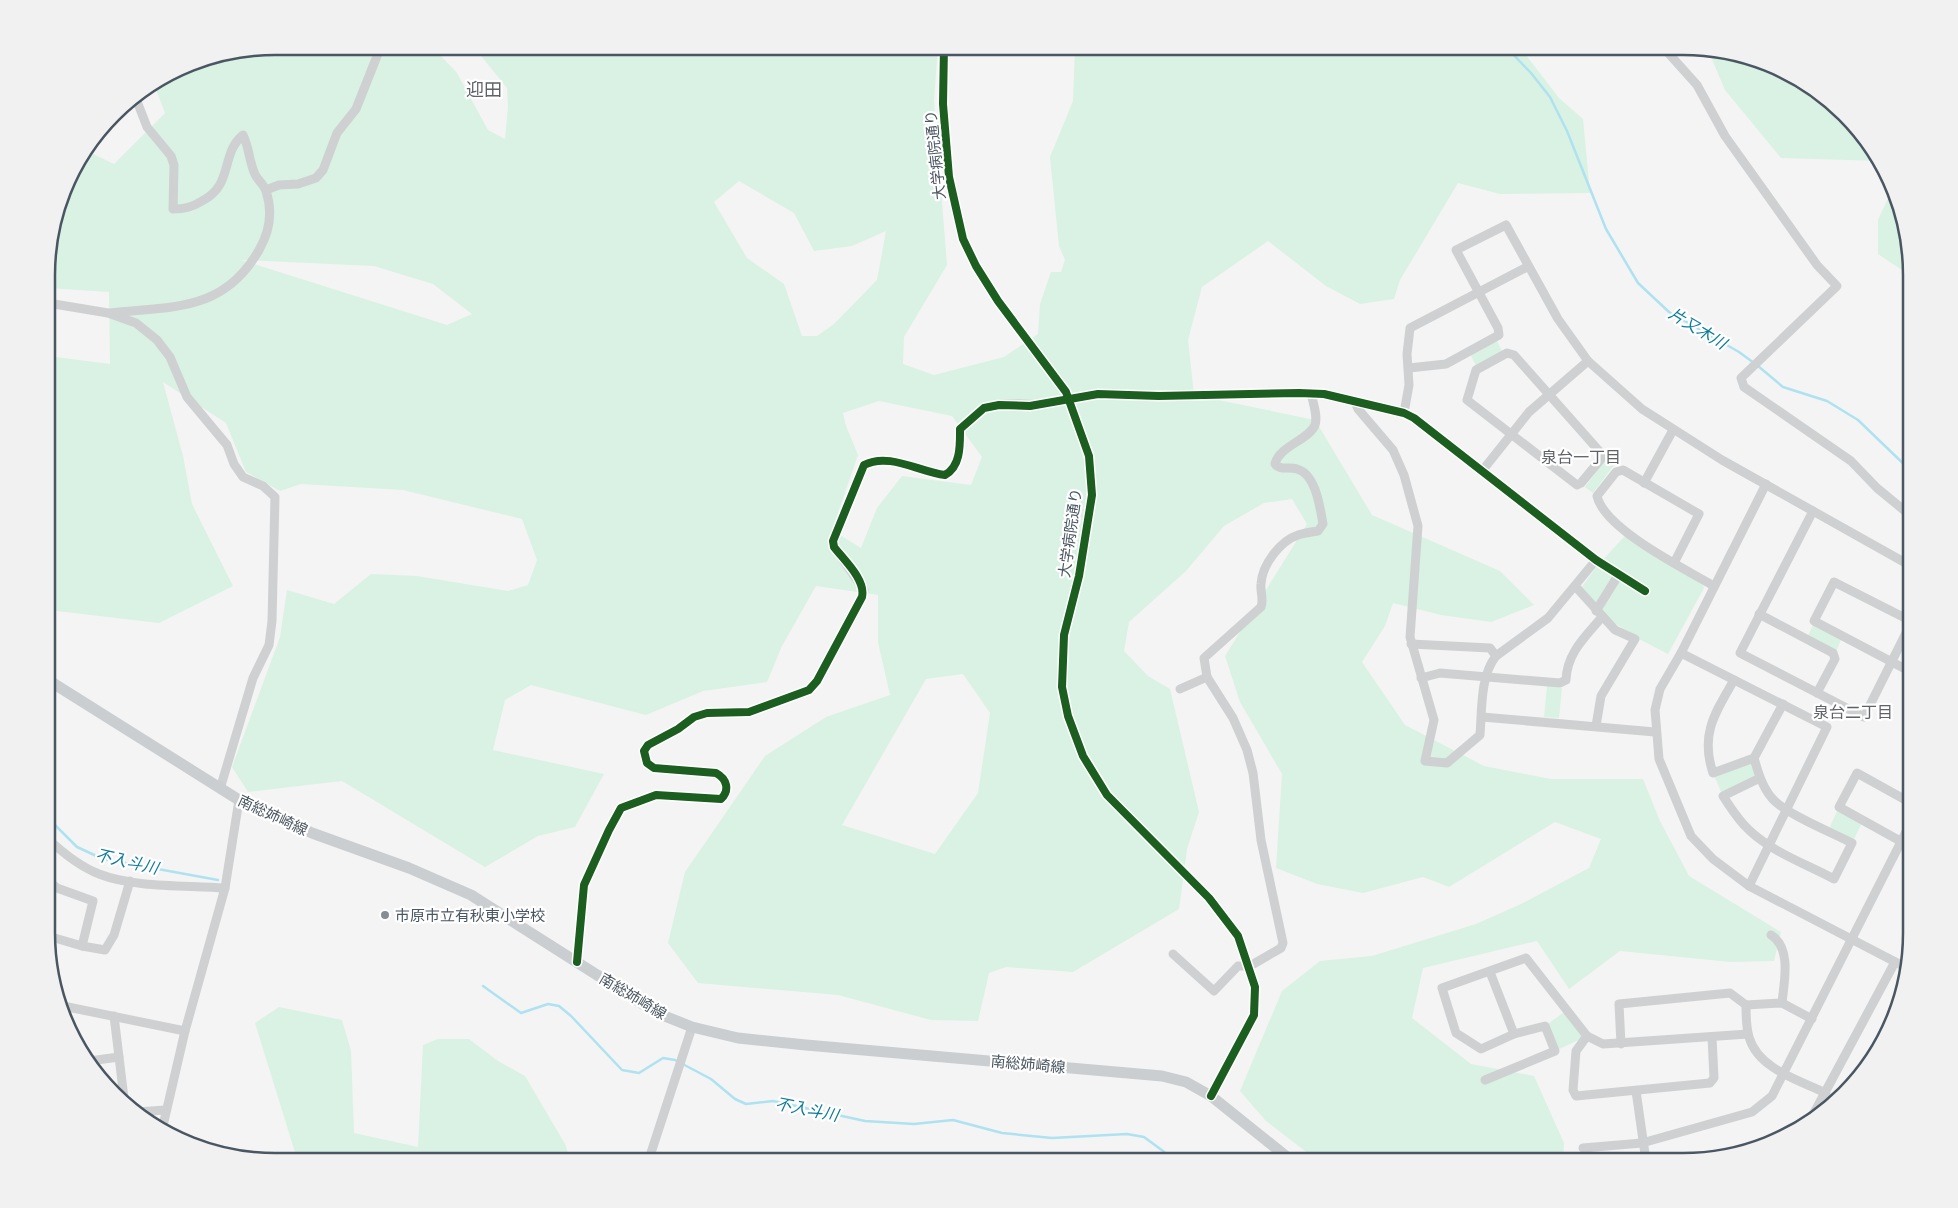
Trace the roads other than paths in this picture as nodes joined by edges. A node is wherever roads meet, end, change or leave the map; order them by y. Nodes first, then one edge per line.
1 (377, 55) edge
2 (944, 55) edge
3 (1670, 55) edge
4 (138, 103) edge
5 (266, 190) junction
6 (1527, 267) junction
7 (1479, 292) junction
8 (55, 304) edge
9 (108, 313) junction
10 (1588, 360) junction
11 (1409, 368) junction
12 (1311, 394) junction
13 (1548, 394) junction
14 (1355, 402) junction
15 (1404, 413) junction
16 (1673, 430) junction
17 (1510, 434) junction
18 (1482, 471) junction
19 (1644, 483) junction
20 (1766, 484) junction
21 (1903, 510) edge
22 (1814, 511) junction
23 (1596, 560) junction
24 (1903, 561) edge
25 (1674, 563) junction
26 (1619, 574) junction
27 (1575, 586) junction
28 (1714, 586) junction
29 (1645, 591) dead end
30 (1599, 614) junction
31 (1759, 614) junction
32 (1903, 618) edge
33 (1903, 639) edge
34 (1411, 644) junction
35 (1681, 653) junction
36 (1496, 656) junction
37 (1892, 662) junction
38 (1903, 668) edge
39 (1207, 677) junction
40 (1486, 677) junction
41 (1421, 678) junction
42 (1734, 680) junction
43 (55, 684) edge
44 (1180, 689) dead end
45 (1817, 693) junction
46 (1783, 704) junction
47 (1482, 717) junction
48 (1596, 726) junction
49 (1655, 732) junction
50 (1754, 758) junction
51 (1760, 778) junction
52 (220, 789) junction
53 (1903, 799) edge
54 (239, 800) junction
55 (1786, 809) junction
56 (1903, 838) edge
57 (1901, 842) junction
58 (55, 845) edge
59 (1769, 845) junction
60 (130, 881) junction
61 (55, 886) edge
62 (1748, 886) junction
63 (225, 888) junction
64 (1771, 934) dead end
65 (55, 938) edge
66 (1853, 938) junction
67 (82, 946) junction
68 (1173, 954) dead end
69 (577, 962) junction
70 (1895, 962) junction
71 (1901, 965) edge
72 (1250, 966) junction
73 (1490, 972) junction
74 (1782, 1003) junction
75 (1746, 1005) junction
76 (68, 1007) edge
77 (114, 1016) junction
78 (1812, 1019) junction
79 (692, 1028) junction
80 (184, 1032) junction
81 (1514, 1034) junction
82 (1748, 1034) junction
83 (1587, 1036) junction
84 (1712, 1037) junction
85 (1621, 1044) junction
86 (119, 1057) junction
87 (95, 1060) edge
88 (1782, 1071) junction
89 (1485, 1080) dead end
90 (1636, 1091) junction
91 (123, 1093) edge
92 (1826, 1093) junction
93 (1211, 1096) junction
94 (1816, 1109) edge
95 (166, 1110) junction
96 (146, 1111) edge
97 (163, 1123) edge
98 (1642, 1143) junction
99 (1583, 1148) dead end
100 (651, 1153) edge
101 (1282, 1153) edge
102 (1644, 1153) edge

1 - 5 street
2 - 72 street, 大学病院通り
3 - 21 street
4 - 5 street
5 - 9 street
6 - 7 street
6 - 7 street
6 - 10 street
7 - 11 street
7 - 11 street
8 - 9 street
9 - 52 street
10 - 13 street
10 - 16 street
11 - 15 street
12 - 14 street
12 - 39 street
12 - 69 street, bridge
13 - 17 street
13 - 17 street
13 - 17 street
14 - 15 street
14 - 34 street
15 - 18 street
16 - 19 street
16 - 20 street
17 - 18 street
18 - 23 street
19 - 25 street
19 - 25 street
20 - 22 street
20 - 28 street
22 - 24 street
22 - 31 street
23 - 26 street
23 - 27 street
25 - 28 street
26 - 29 street
26 - 30 street
27 - 30 street
27 - 36 street
28 - 35 street
30 - 40 street
30 - 48 street
31 - 45 street
31 - 45 street
32 - 37 street
33 - 37 street
34 - 36 street
34 - 41 street
35 - 42 street
35 - 49 street
36 - 40 street
37 - 38 street
37 - 45 street
39 - 44 street
39 - 72 street
40 - 41 street
40 - 47 street
41 - 47 street
42 - 46 street
42 - 50 street
43 - 52 main road, 南総姉崎線
46 - 50 street
46 - 55 street
47 - 48 street
48 - 49 street
49 - 62 street
50 - 51 street
51 - 55 street
51 - 59 street
52 - 54 main road, 南総姉崎線
53 - 57 street
54 - 63 street
54 - 69 main road, 南総姉崎線
55 - 59 street
55 - 59 street
56 - 57 street
57 - 66 street
58 - 60 street
59 - 62 street
60 - 63 street
60 - 67 street
61 - 67 street
62 - 66 street
63 - 80 street
64 - 74 street
65 - 67 street
66 - 70 street
66 - 78 street
68 - 72 street
69 - 79 main road, 南総姉崎線
70 - 71 street
70 - 92 street
72 - 93 street, 大学病院通り
73 - 81 street
73 - 81 street
73 - 83 street
74 - 75 street
74 - 78 street
75 - 82 street
75 - 85 street
76 - 77 street
77 - 80 street
77 - 86 street
78 - 88 street
79 - 93 main road, 南総姉崎線
79 - 100 street
80 - 95 street
81 - 89 street
82 - 84 street
82 - 88 street
83 - 85 street
83 - 90 street
84 - 85 street
84 - 90 street
86 - 87 street
86 - 91 street
88 - 92 street
88 - 98 street
90 - 98 street
92 - 94 street
93 - 101 main road, 南総姉崎線
95 - 96 street
95 - 97 street
98 - 99 street
98 - 102 street

